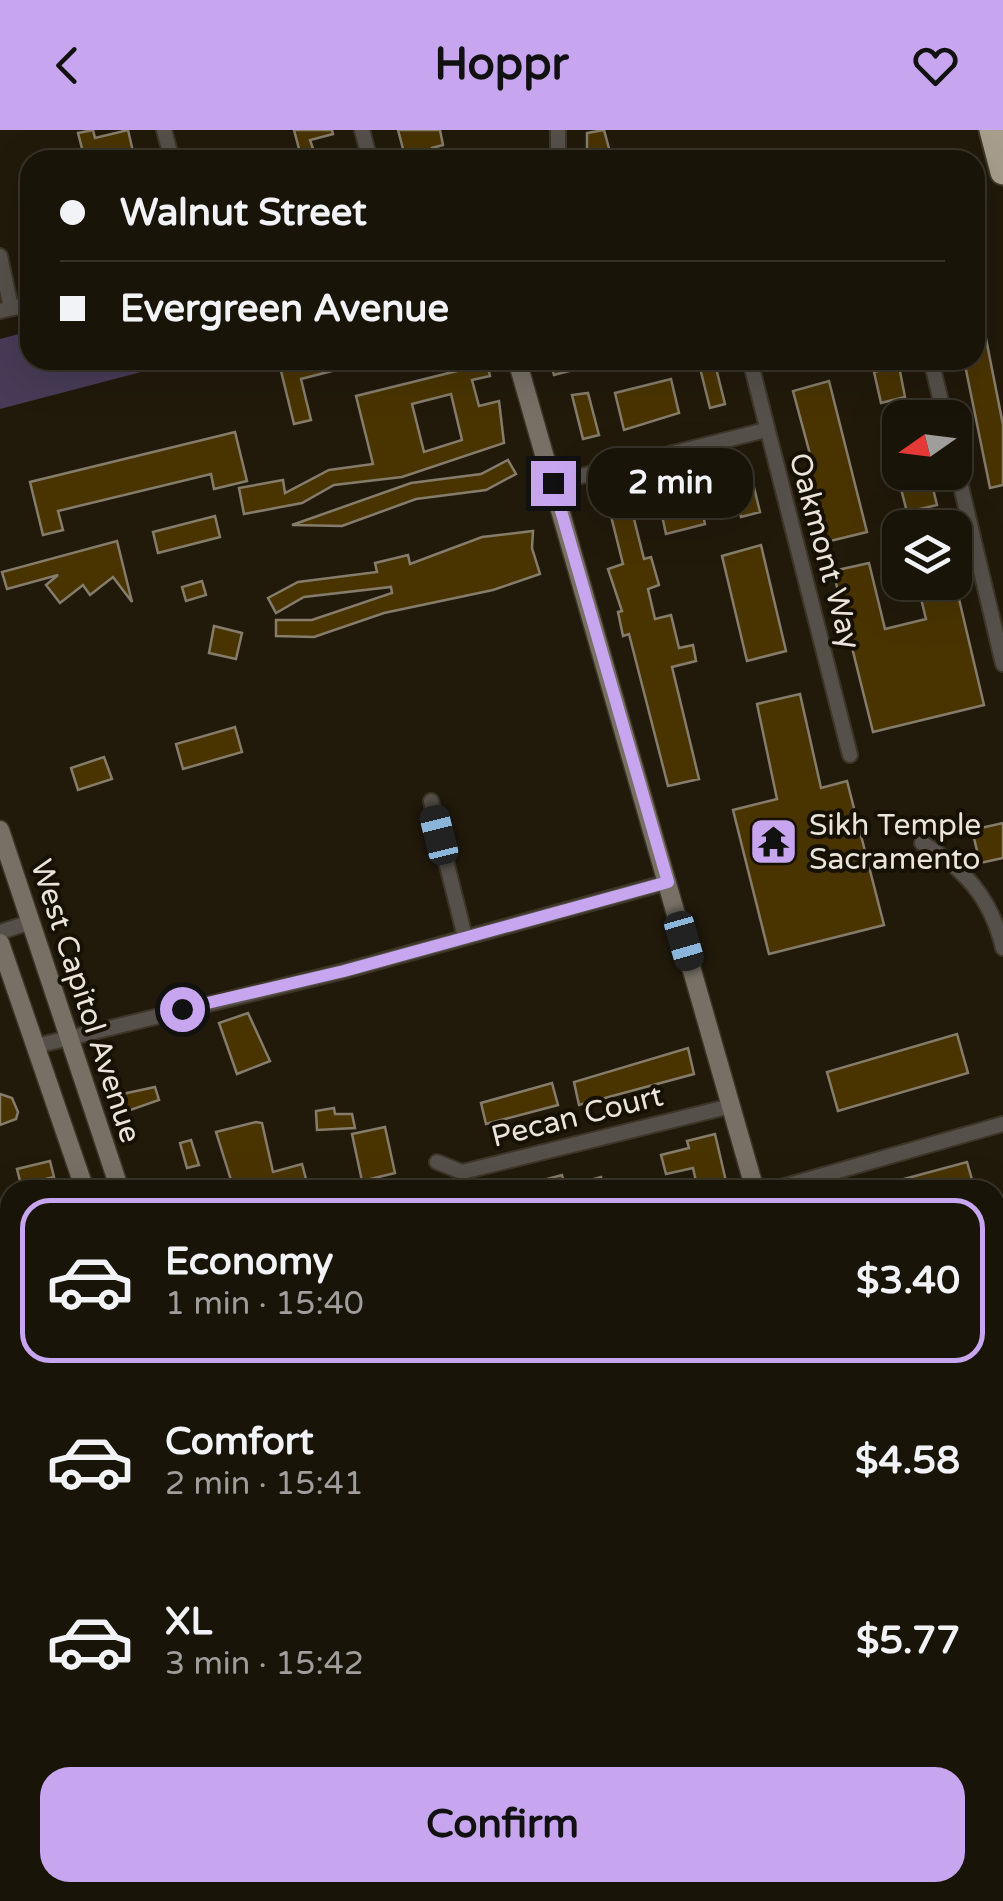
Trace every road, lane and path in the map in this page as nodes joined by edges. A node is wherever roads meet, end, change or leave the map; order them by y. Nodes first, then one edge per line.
1 (992, 130) edge
2 (1003, 172) edge
3 (0, 256) edge
4 (6, 310) edge
5 (520, 370) edge
6 (752, 370) edge
7 (933, 370) edge
8 (941, 400) edge
9 (766, 430) junction
10 (553, 483) junction
11 (962, 490) edge
12 (1003, 664) edge
13 (850, 755) dead end
14 (431, 801) dead end
15 (0, 830) edge
16 (922, 843) dead end
17 (668, 882) junction
18 (31, 922) junction
19 (0, 932) edge
20 (465, 937) junction
21 (0, 943) edge
22 (1003, 948) edge
23 (67, 1036) junction
24 (36, 1046) junction
25 (732, 1106) junction
26 (1003, 1124) edge
27 (437, 1162) dead end
28 (81, 1180) edge
29 (117, 1180) edge
30 (751, 1180) edge
31 (806, 1180) edge

1 - 2 highway
3 - 4 street
5 - 10 street
6 - 9 street, Oakmont Way
7 - 8 street
9 - 10 street
9 - 13 street, Oakmont Way
10 - 17 street
11 - 12 street
14 - 20 street
15 - 18 street, West Capitol Avenue
16 - 22 street
17 - 20 street
17 - 25 street
18 - 19 street
18 - 23 street, West Capitol Avenue
20 - 23 street
21 - 24 street, West Capitol Avenue
23 - 24 street
23 - 29 street, West Capitol Avenue
24 - 28 street, West Capitol Avenue
25 - 27 street, Pecan Court
25 - 30 street
26 - 31 street

